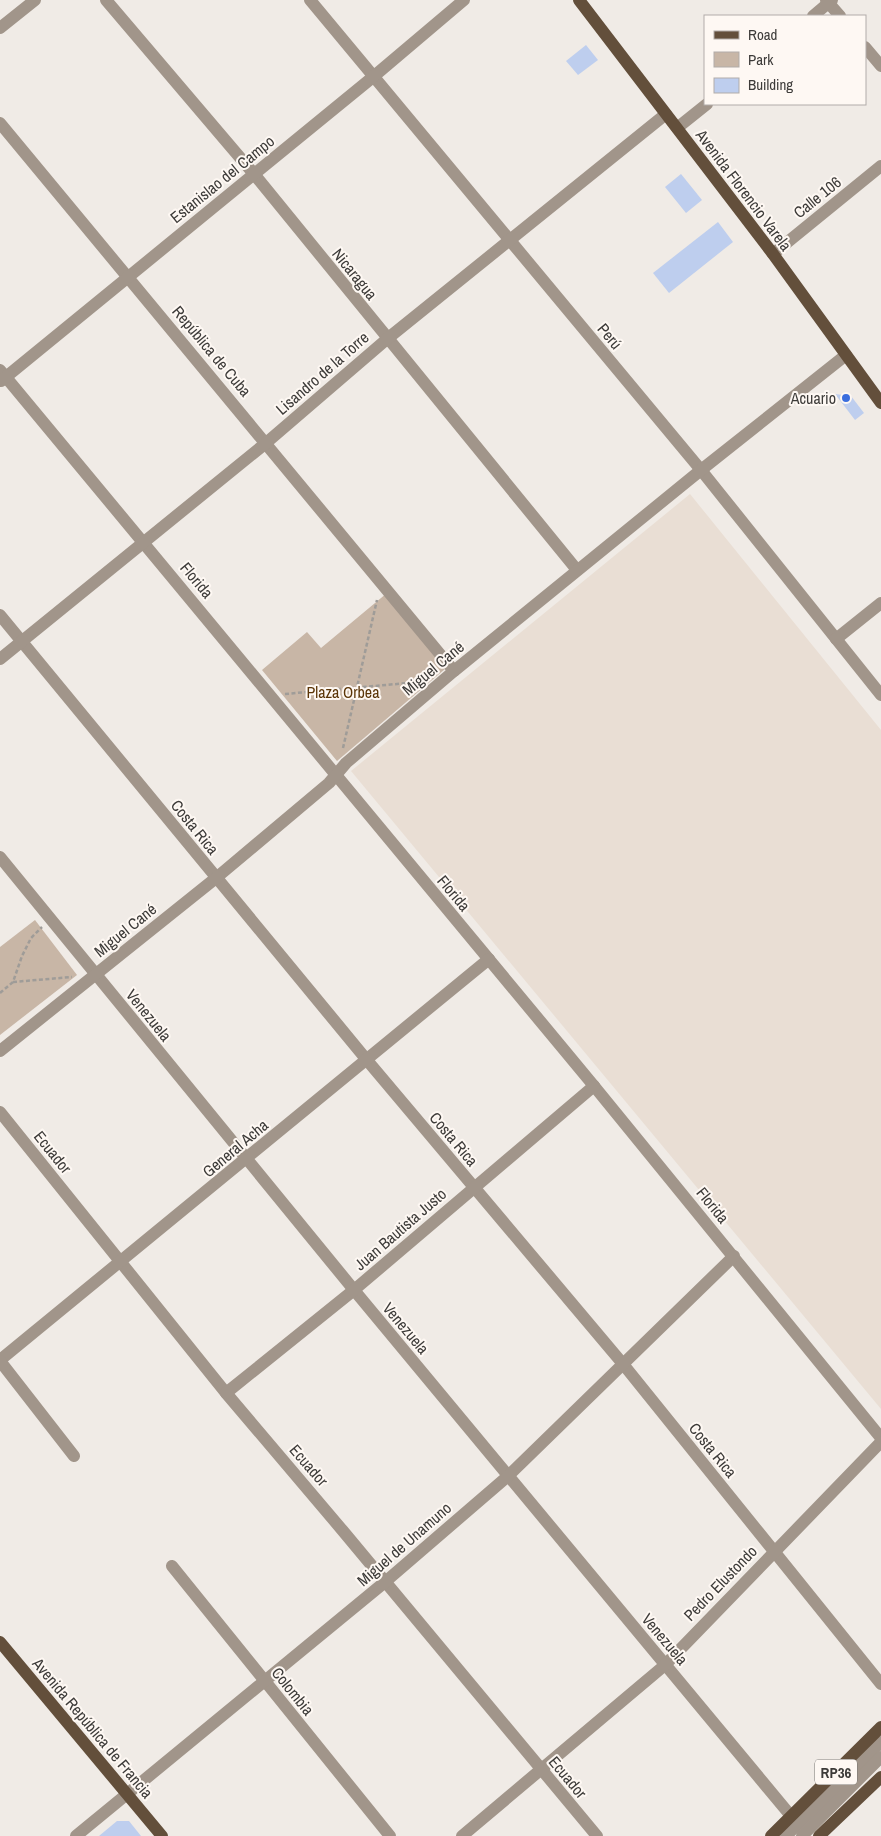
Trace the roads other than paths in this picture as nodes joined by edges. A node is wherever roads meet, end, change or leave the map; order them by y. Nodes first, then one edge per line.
1 (35, 0) edge
2 (106, 0) edge
3 (310, 0) edge
4 (464, 0) edge
5 (578, 0) edge
6 (829, 1) edge
7 (813, 15) edge
8 (839, 15) edge
9 (0, 28) edge
10 (866, 48) edge
11 (881, 66) edge
12 (373, 77) junction
13 (706, 105) edge
14 (666, 114) junction
15 (0, 123) edge
16 (677, 128) junction
17 (881, 166) edge
18 (254, 174) junction
19 (510, 241) junction
20 (773, 254) junction
21 (128, 276) junction
22 (387, 339) junction
23 (846, 355) junction
24 (2, 376) edge
25 (881, 403) edge
26 (266, 443) junction
27 (700, 470) junction
28 (144, 542) junction
29 (577, 570) junction
30 (881, 603) edge
31 (0, 615) edge
32 (836, 639) junction
33 (22, 642) junction
34 (0, 660) edge
35 (454, 671) junction
36 (881, 695) edge
37 (336, 776) junction
38 (0, 856) edge
39 (216, 878) junction
40 (488, 959) junction
41 (96, 974) junction
42 (0, 1051) edge
43 (366, 1059) junction
44 (594, 1086) junction
45 (0, 1112) edge
46 (246, 1159) junction
47 (474, 1188) junction
48 (734, 1256) junction
49 (120, 1262) junction
50 (354, 1290) junction
51 (0, 1360) edge
52 (623, 1364) junction
53 (226, 1394) junction
54 (881, 1438) edge
55 (881, 1442) edge
56 (74, 1456) dead end
57 (508, 1476) junction
58 (773, 1552) junction
59 (172, 1566) dead end
60 (385, 1582) junction
61 (0, 1642) edge
62 (665, 1665) junction
63 (264, 1682) junction
64 (881, 1684) edge
65 (881, 1727) edge
66 (881, 1742) edge
67 (881, 1757) edge
68 (541, 1770) junction
69 (881, 1777) edge
70 (128, 1795) junction
71 (791, 1816) junction
72 (76, 1836) edge
73 (162, 1836) edge
74 (390, 1836) edge
75 (462, 1836) edge
76 (597, 1836) edge
77 (771, 1836) edge
78 (786, 1836) edge
79 (802, 1836) edge
80 (818, 1836) edge

1 - 9 street
2 - 18 street, Nicaragua
3 - 12 street, Perú
4 - 12 street, Estanislao del Campo
5 - 14 main road, Avenida Florencio Varela
6 - 7 street
6 - 8 street
10 - 11 street
12 - 18 street, Estanislao del Campo
12 - 19 street, Perú
13 - 16 street
14 - 16 main road, Avenida Florencio Varela
14 - 19 street, Lisandro de la Torre
15 - 21 street, República de Cuba
16 - 20 main road, Avenida Florencio Varela
17 - 20 street, Calle 106
18 - 21 street, Estanislao del Campo
18 - 22 street, Nicaragua
19 - 22 street, Lisandro de la Torre
19 - 27 street, Perú
20 - 23 main road, Avenida Florencio Varela
21 - 24 street, Estanislao del Campo
21 - 26 street, República de Cuba
22 - 26 street, Lisandro de la Torre
22 - 29 street, Nicaragua
23 - 25 main road, Avenida Florencio Varela
23 - 27 street, Miguel Cané
24 - 28 street, Florida
26 - 28 street, Lisandro de la Torre
26 - 35 street, República de Cuba
27 - 29 street, Miguel Cané
27 - 32 street, Perú
28 - 33 street, Lisandro de la Torre
28 - 37 street, Florida
29 - 35 street, Miguel Cané
30 - 32 street
31 - 33 street, Costa Rica
32 - 36 street, Perú
33 - 34 street, Lisandro de la Torre
33 - 39 street, Costa Rica
35 - 37 street, Miguel Cané
37 - 39 street, Miguel Cané
37 - 40 street, Florida
38 - 41 street, Venezuela
39 - 41 street, Miguel Cané
39 - 43 street, Costa Rica
40 - 43 street, General Acha
40 - 44 street, Florida
41 - 42 street, Miguel Cané
41 - 46 street, Venezuela
43 - 46 street, General Acha
43 - 47 street, Costa Rica
44 - 47 street, Juan Bautista Justo
44 - 48 street, Florida
45 - 49 street, Ecuador
46 - 49 street, General Acha
46 - 50 street, Venezuela
47 - 50 street, Juan Bautista Justo
47 - 52 street, Costa Rica
48 - 52 street, Miguel de Unamuno
48 - 54 street, Florida
49 - 51 street, General Acha
49 - 53 street, Ecuador
50 - 53 street, Juan Bautista Justo
50 - 57 street, Venezuela
51 - 56 street
52 - 57 street, Miguel de Unamuno
52 - 58 street, Costa Rica
53 - 60 street, Ecuador
55 - 58 street, Pedro Elustondo
57 - 60 street, Miguel de Unamuno
57 - 62 street, Venezuela
58 - 62 street, Pedro Elustondo
58 - 64 street, Costa Rica
59 - 63 street, Colombia
60 - 63 street, Miguel de Unamuno
60 - 68 street, Ecuador
61 - 70 main road, Avenida República de Francia
62 - 68 street, Pedro Elustondo
62 - 71 street, Venezuela
63 - 70 street, Miguel de Unamuno
63 - 74 street, Colombia
65 - 71 main road, RP36
66 - 78 street
67 - 79 street
68 - 75 street, Pedro Elustondo
68 - 76 street, Ecuador
69 - 80 main road, RP36
70 - 72 street, Miguel de Unamuno
70 - 73 main road, Avenida República de Francia
71 - 77 main road, RP36

